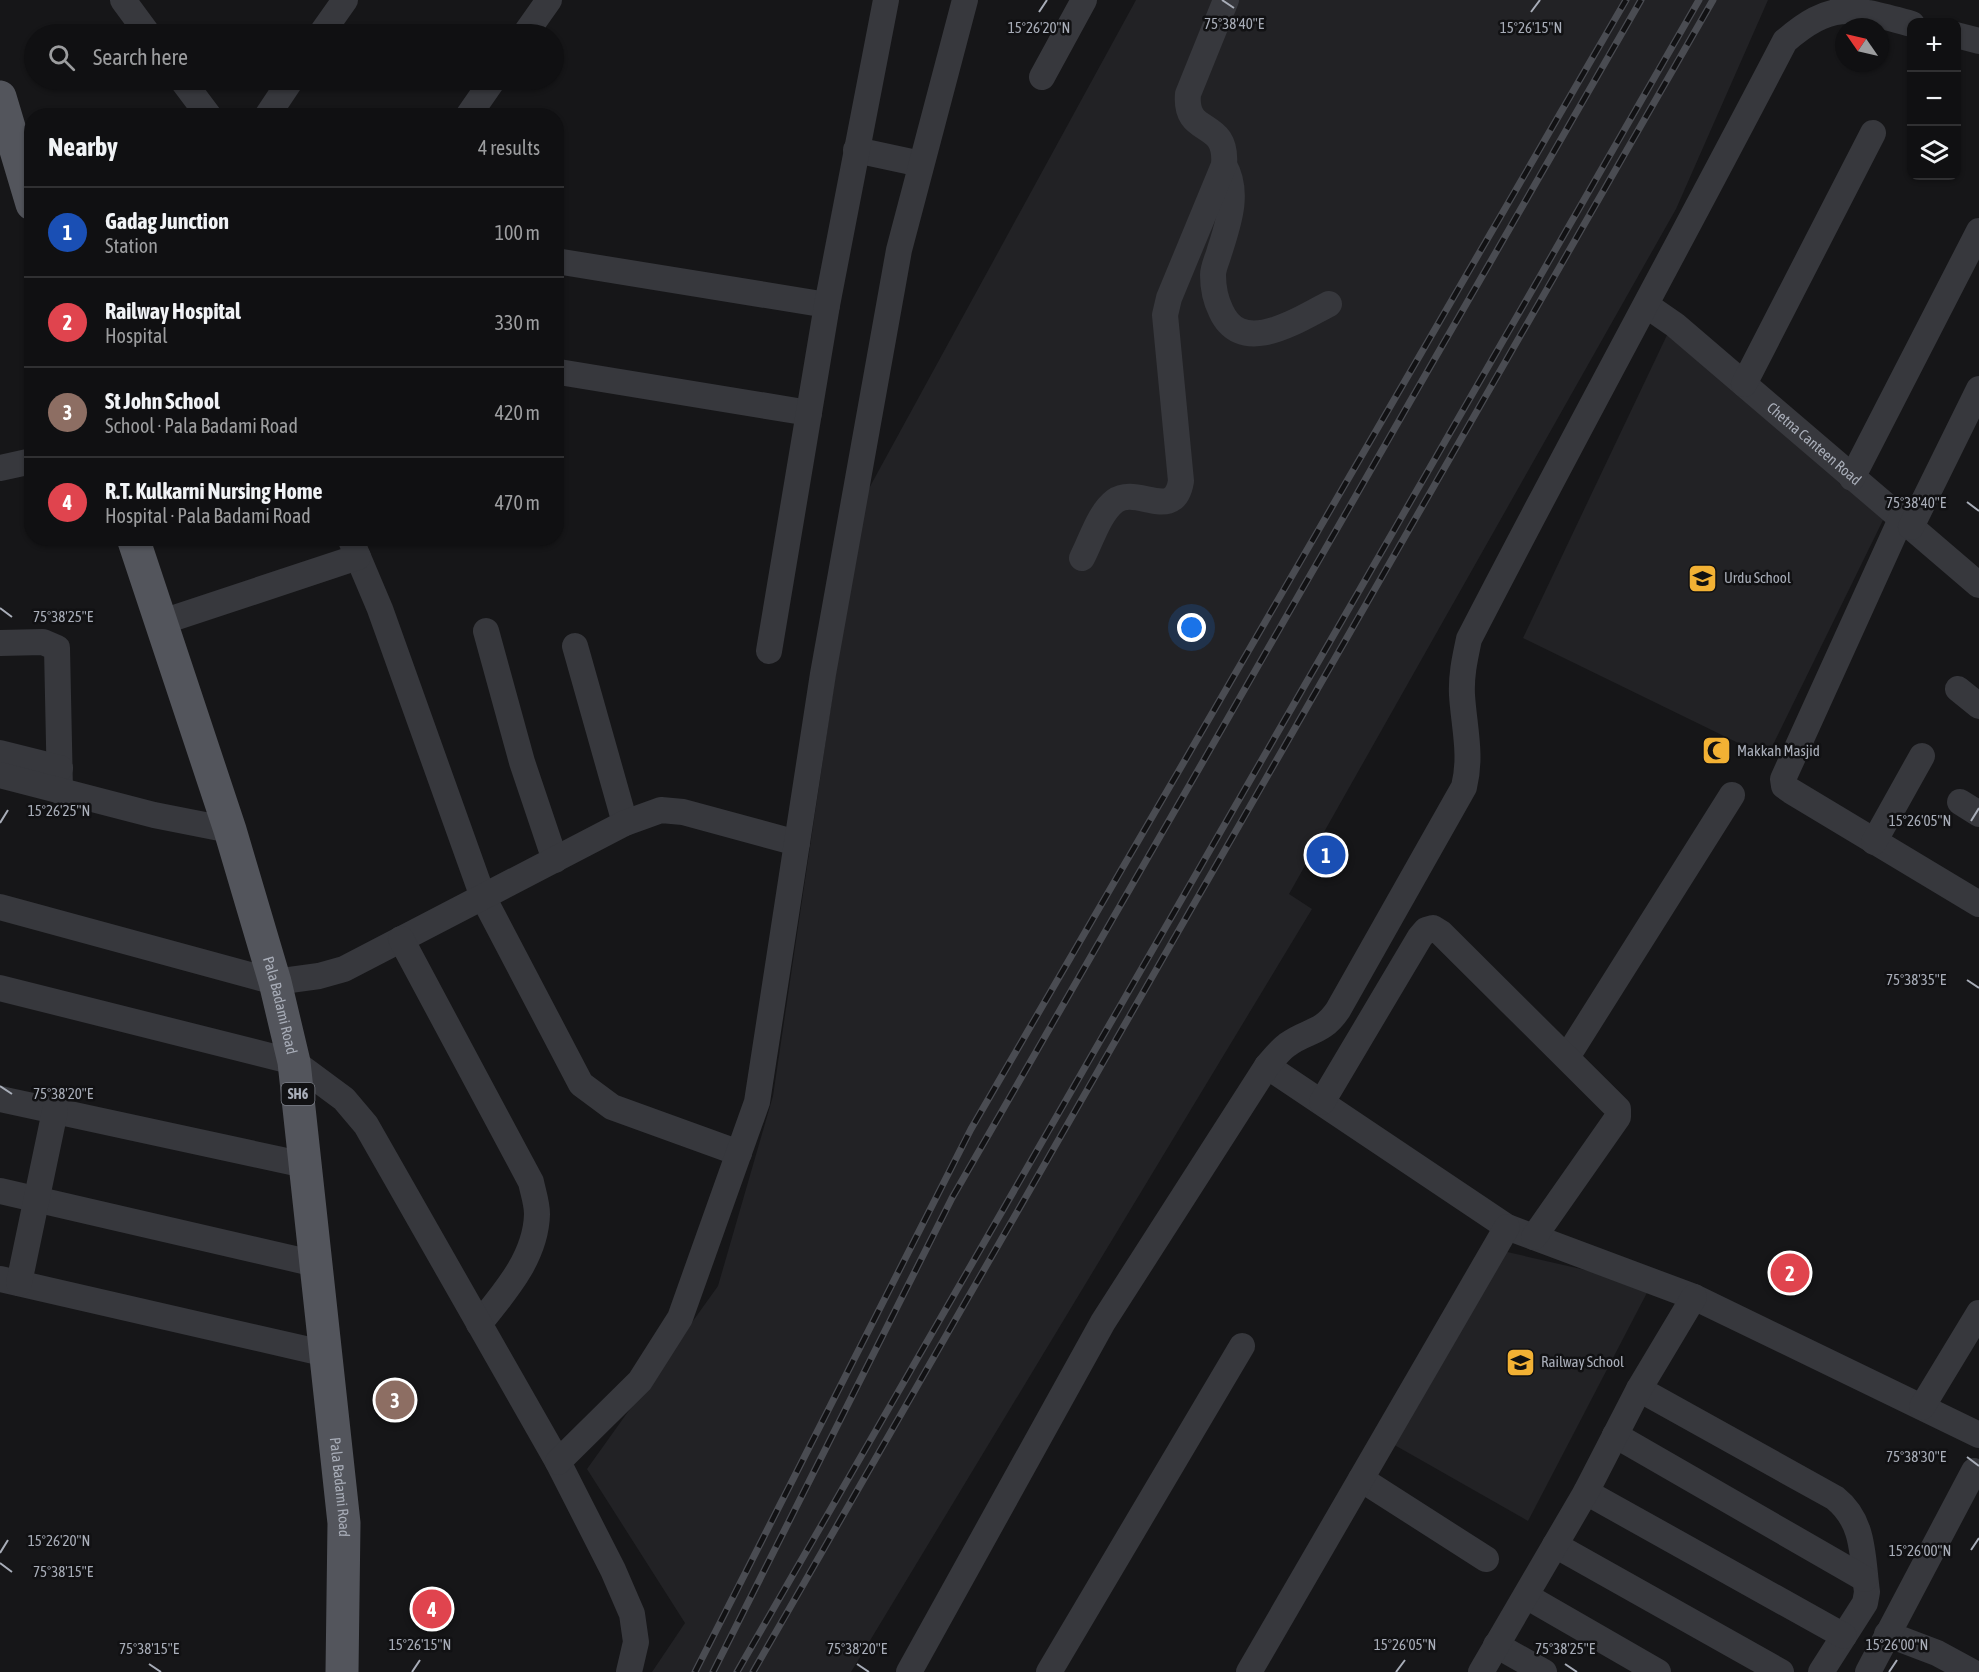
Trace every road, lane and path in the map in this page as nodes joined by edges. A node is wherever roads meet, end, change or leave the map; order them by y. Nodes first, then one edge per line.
1 (123, 0) edge
2 (345, 0) edge
3 (549, 0) edge
4 (886, 0) edge
5 (965, 0) edge
6 (1084, 0) edge
7 (1226, 0) edge
8 (1907, 23) edge
9 (141, 24) edge
10 (328, 24) edge
11 (532, 24) edge
12 (1961, 36) edge
13 (1979, 41) edge
14 (1042, 77) dead end
15 (189, 90) edge
16 (284, 90) edge
17 (486, 90) edge
18 (0, 97) edge
19 (202, 108) edge
20 (272, 108) edge
21 (474, 108) edge
22 (1873, 133) dead end
23 (856, 150) junction
24 (921, 164) junction
25 (1224, 165) junction
26 (24, 177) edge
27 (1979, 231) edge
28 (564, 262) edge
29 (1329, 304) dead end
30 (827, 305) junction
31 (1646, 305) junction
32 (564, 373) edge
33 (1744, 384) junction
34 (1979, 389) edge
35 (809, 413) junction
36 (24, 463) edge
37 (0, 468) edge
38 (1852, 478) junction
39 (1906, 523) junction
40 (136, 546) edge
41 (354, 548) edge
42 (1082, 558) dead end
43 (1979, 585) edge
44 (162, 622) junction
45 (486, 631) dead end
46 (0, 644) edge
47 (575, 646) dead end
48 (769, 651) dead end
49 (1958, 689) dead end
50 (1979, 706) edge
51 (0, 753) edge
52 (1922, 756) dead end
53 (0, 775) edge
54 (60, 779) junction
55 (1732, 795) dead end
56 (625, 823) junction
57 (230, 830) junction
58 (1874, 842) junction
59 (797, 843) junction
60 (555, 860) junction
61 (483, 897) junction
62 (1979, 904) edge
63 (0, 907) edge
64 (401, 939) junction
65 (275, 982) junction
66 (0, 988) edge
67 (1567, 1057) junction
68 (294, 1062) junction
69 (1267, 1066) junction
70 (0, 1099) edge
71 (1322, 1102) junction
72 (55, 1111) junction
73 (739, 1153) junction
74 (305, 1165) junction
75 (0, 1191) edge
76 (34, 1198) junction
77 (1507, 1227) junction
78 (1534, 1237) junction
79 (316, 1264) junction
80 (9, 1281) edge
81 (1694, 1297) junction
82 (1979, 1313) edge
83 (479, 1324) junction
84 (1242, 1346) dead end
85 (327, 1354) junction
86 (1639, 1389) junction
87 (1922, 1407) junction
88 (1615, 1435) junction
89 (1979, 1435) edge
90 (558, 1462) junction
91 (1974, 1471) dead end
92 (1361, 1479) junction
93 (1586, 1492) junction
94 (1555, 1545) junction
95 (1486, 1559) dead end
96 (1865, 1579) junction
97 (1526, 1596) junction
98 (1887, 1634) junction
99 (1844, 1636) junction
100 (1496, 1645) junction
101 (342, 1672) edge
102 (629, 1672) edge
103 (909, 1672) edge
104 (1049, 1672) edge
105 (1249, 1672) edge
106 (1481, 1672) edge
107 (1544, 1672) edge
108 (1658, 1672) edge
109 (1782, 1672) edge
110 (1821, 1672) edge
111 (1868, 1672) edge
112 (1972, 1672) edge

1 - 9 street
2 - 10 street
3 - 11 street
4 - 23 street
5 - 24 street
6 - 14 street
7 - 25 street
8 - 31 street
12 - 13 street
15 - 19 street
16 - 20 street
17 - 21 street
18 - 26 main road
22 - 33 street
23 - 24 street
23 - 30 street
24 - 59 street
25 - 29 street
25 - 42 street
27 - 38 street
28 - 30 street
30 - 35 street
31 - 33 street, Chetna Canteen Road
31 - 69 street
32 - 35 street
33 - 38 street, Chetna Canteen Road
34 - 39 street
35 - 48 street
36 - 37 street
38 - 39 street, Chetna Canteen Road
39 - 43 street, Chetna Canteen Road
39 - 58 street
40 - 44 main road, Pala Badami Road / SH6
41 - 44 street
41 - 61 street
44 - 57 main road, Pala Badami Road / SH6
45 - 60 street
46 - 54 street
47 - 56 street
49 - 50 street
51 - 54 street
52 - 58 street
53 - 54 street
54 - 57 street
55 - 67 street
56 - 59 street
56 - 60 street
57 - 65 main road, Pala Badami Road / SH6
58 - 62 street
59 - 73 street
60 - 61 street
61 - 64 street
61 - 73 street
63 - 65 street
64 - 65 street
64 - 83 street
65 - 68 main road, Pala Badami Road / SH6
66 - 68 street
67 - 71 street
67 - 78 street
68 - 74 main road, Pala Badami Road / SH6
68 - 83 street
69 - 71 street
69 - 103 street
70 - 72 street
71 - 77 street
72 - 74 street
72 - 76 street
73 - 90 street
74 - 79 main road, Pala Badami Road / SH6
75 - 76 street
76 - 79 street
76 - 80 street
77 - 78 street
77 - 92 street
78 - 81 street
79 - 85 main road, Pala Badami Road / SH6
80 - 85 street
81 - 86 street
81 - 87 street
82 - 87 street
83 - 90 street
84 - 104 street
85 - 101 main road, Pala Badami Road / SH6
86 - 88 street
86 - 96 street
87 - 89 street
88 - 93 street
88 - 96 street
90 - 102 street
91 - 98 street
92 - 95 street
92 - 105 street
93 - 94 street
93 - 99 street
94 - 97 street
94 - 109 street
96 - 99 street
97 - 100 street
97 - 108 street
98 - 111 street
98 - 112 street
99 - 110 street
100 - 106 street
100 - 107 street

